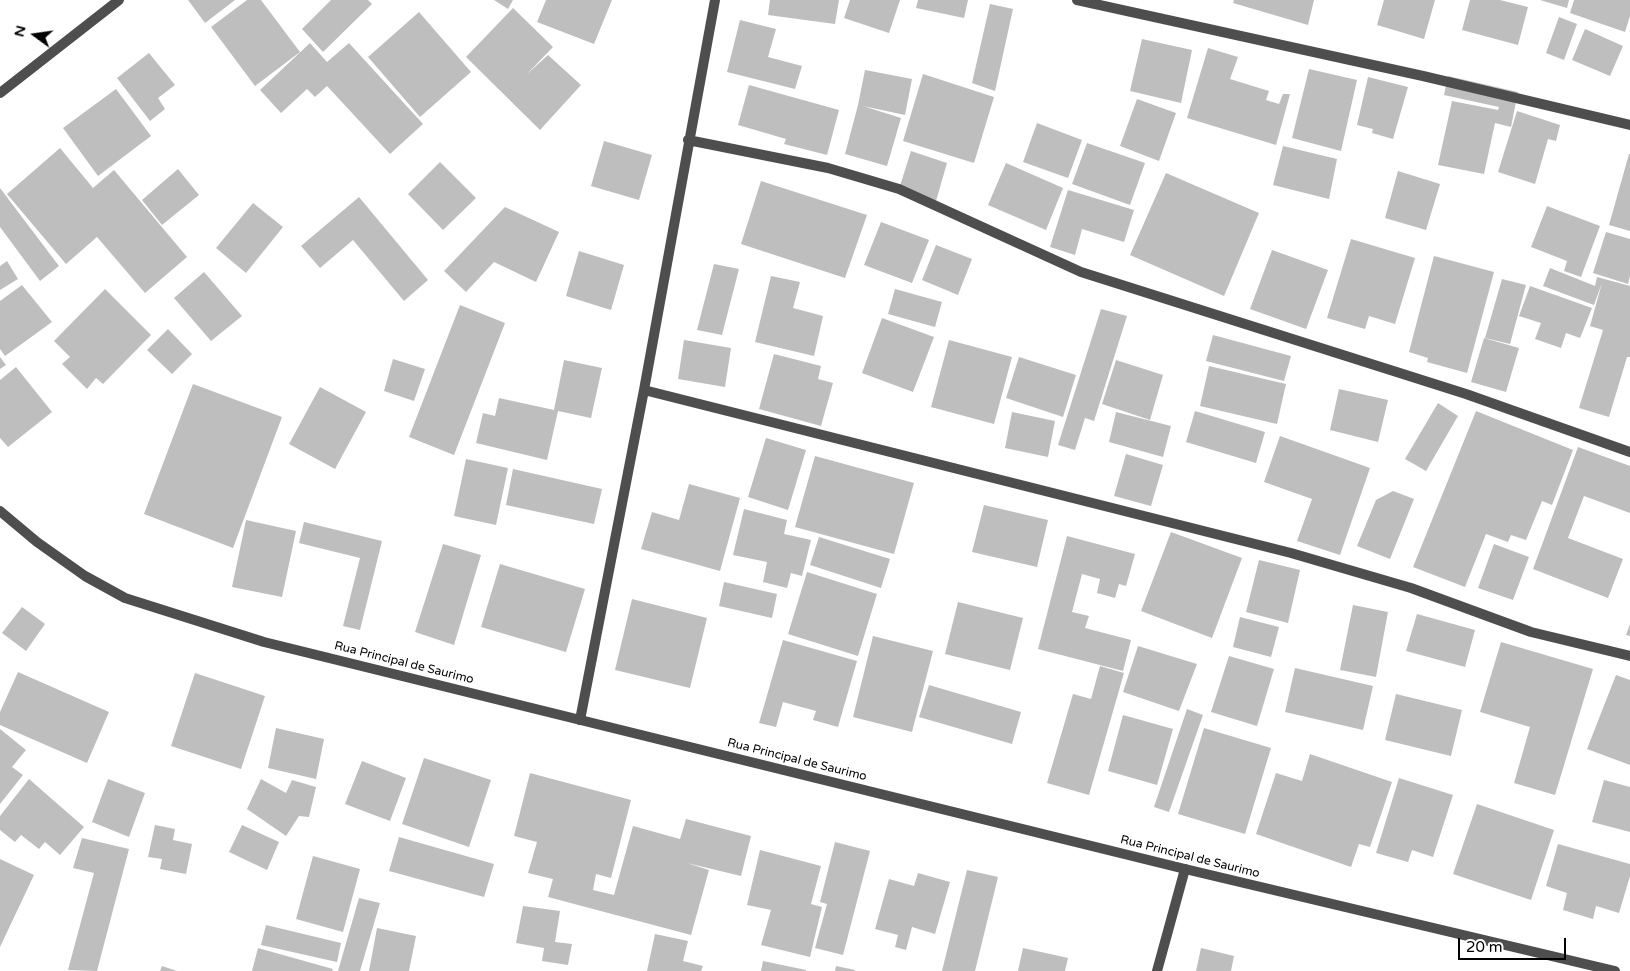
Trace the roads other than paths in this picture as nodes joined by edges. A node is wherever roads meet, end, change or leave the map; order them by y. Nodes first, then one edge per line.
1 (119, 0) edge
2 (715, 0) edge
3 (1076, 0) edge
4 (0, 93) edge
5 (1630, 125) edge
6 (688, 140) junction
7 (644, 390) junction
8 (1630, 452) edge
9 (0, 511) edge
10 (1630, 656) edge
11 (580, 720) junction
12 (1185, 869) junction
13 (1157, 971) edge
14 (1615, 971) edge

1 - 4 street
2 - 6 street
3 - 5 street
6 - 7 street
6 - 8 street
7 - 10 street
7 - 11 street
9 - 11 street, Rua Principal de Saurimo
11 - 12 street, Rua Principal de Saurimo
12 - 13 street
12 - 14 street, Rua Principal de Saurimo

